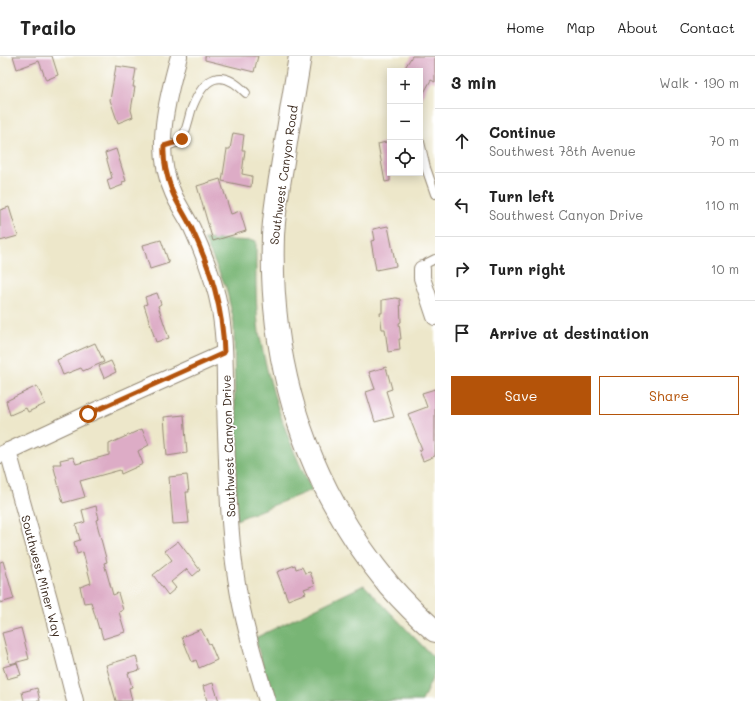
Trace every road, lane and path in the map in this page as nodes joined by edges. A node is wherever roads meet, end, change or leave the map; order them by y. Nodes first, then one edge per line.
1 (179, 56) edge
2 (300, 56) edge
3 (246, 93) dead end
4 (164, 146) junction
5 (423, 155) edge
6 (435, 194) edge
7 (435, 259) edge
8 (422, 269) joint
9 (435, 317) edge
10 (224, 353) junction
11 (4, 453) edge
12 (435, 632) edge
13 (75, 701) edge
14 (267, 701) edge

1 - 4 street, Southwest Canyon Drive
2 - 12 main road, Southwest Canyon Road
3 - 4 lane
4 - 10 street, Southwest Canyon Drive
5 - 6 lane
7 - 8 lane
8 - 9 street
10 - 11 street
10 - 14 street, Southwest Canyon Drive
11 - 13 street, Southwest Miner Way

